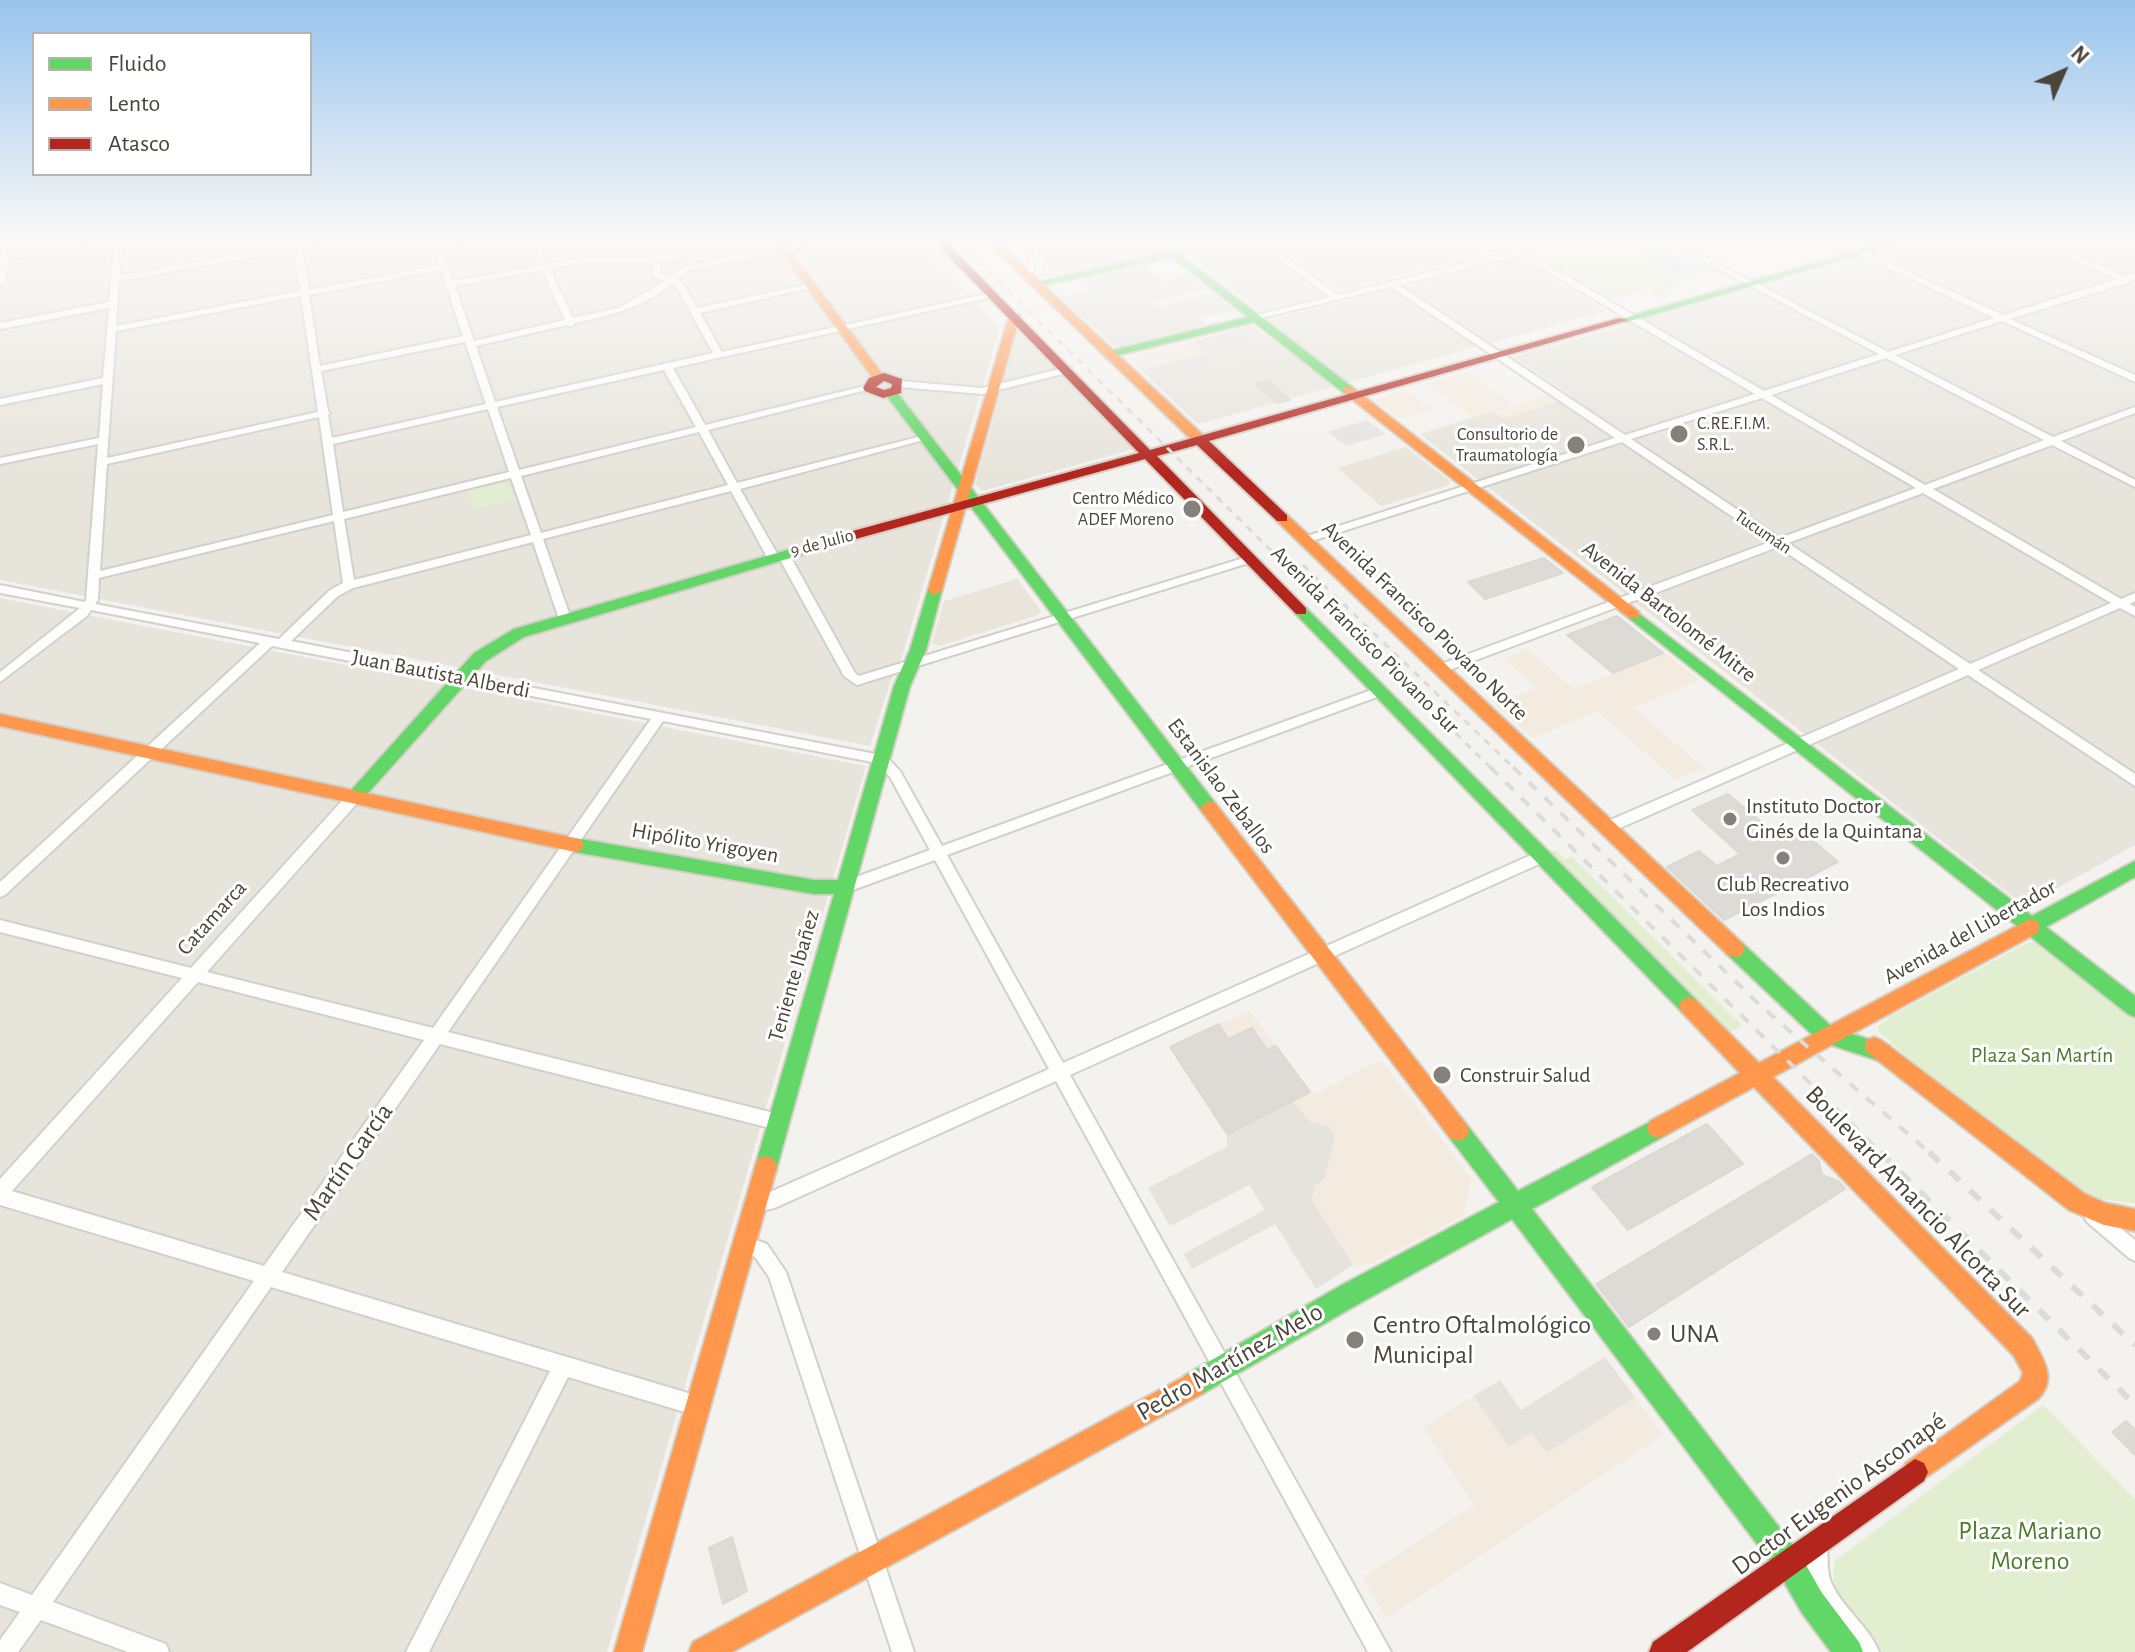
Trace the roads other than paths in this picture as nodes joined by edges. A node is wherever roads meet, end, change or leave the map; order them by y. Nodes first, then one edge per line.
1 (41, 318) edge
2 (113, 318) edge
3 (171, 318) edge
4 (309, 318) edge
5 (462, 318) edge
6 (568, 318) edge
7 (590, 318) edge
8 (699, 318) edge
9 (834, 318) edge
10 (885, 318) edge
11 (1013, 318) edge
12 (1017, 318) edge
13 (1072, 318) edge
14 (1256, 318) joint
15 (1442, 318) edge
16 (1621, 318) edge
17 (1633, 318) edge
18 (1817, 318) edge
19 (2003, 318) joint
20 (571, 324) junction
21 (0, 326) edge
22 (841, 328) junction
23 (113, 329) junction
24 (470, 341) junction
25 (1494, 353) junction
26 (719, 355) junction
27 (1110, 355) junction
28 (1887, 355) junction
29 (667, 366) junction
30 (318, 369) junction
31 (1068, 370) junction
32 (2135, 379) edge
33 (109, 380) junction
34 (885, 386) junction
35 (993, 390) junction
36 (1352, 393) junction
37 (1763, 395) junction
38 (0, 402) edge
39 (492, 405) junction
40 (2135, 410) edge
41 (325, 413) junction
42 (702, 429) junction
43 (926, 438) junction
44 (1624, 439) junction
45 (104, 440) junction
46 (1200, 440) junction
47 (2052, 441) junction
48 (328, 442) junction
49 (1150, 454) junction
50 (0, 461) edge
51 (103, 462) junction
52 (515, 474) junction
53 (2135, 484) edge
54 (734, 487) junction
55 (1472, 488) junction
56 (1924, 489) junction
57 (968, 498) junction
58 (338, 516) junction
59 (537, 537) junction
60 (1305, 540) junction
61 (1779, 543) junction
62 (778, 555) junction
63 (1251, 559) junction
64 (94, 576) junction
65 (349, 585) junction
66 (0, 589) edge
67 (2135, 597) edge
68 (2120, 603) junction
69 (1621, 604) junction
70 (89, 607) junction
71 (2135, 612) edge
72 (564, 616) junction
73 (1063, 618) junction
74 (276, 642) junction
75 (911, 666) junction
76 (1440, 669) junction
77 (1968, 669) junction
78 (0, 678) edge
79 (460, 678) junction
80 (1381, 691) junction
81 (660, 716) junction
82 (0, 720) edge
83 (1798, 744) junction
84 (149, 752) junction
85 (881, 759) junction
86 (1175, 766) junction
87 (2135, 781) edge
88 (354, 797) junction
89 (1606, 828) junction
90 (571, 844) junction
91 (939, 853) junction
92 (1543, 856) junction
93 (2135, 868) edge
94 (845, 887) junction
95 (0, 891) edge
96 (0, 926) edge
97 (2030, 927) junction
98 (1322, 957) junction
99 (193, 974) junction
100 (2135, 1008) edge
101 (1862, 1019) junction
102 (1826, 1035) junction
103 (436, 1036) junction
104 (1883, 1053) junction
105 (1060, 1072) junction
106 (1757, 1073) junction
107 (778, 1122) junction
108 (0, 1194) edge
109 (754, 1201) junction
110 (2077, 1202) junction
111 (1513, 1206) junction
112 (2135, 1220) edge
113 (742, 1244) junction
114 (2135, 1252) edge
115 (268, 1275) junction
116 (563, 1366) junction
117 (1224, 1368) junction
118 (2036, 1372) joint
119 (698, 1406) junction
120 (1818, 1543) junction
121 (872, 1560) junction
122 (1789, 1563) junction
123 (0, 1594) edge
124 (36, 1607) junction
125 (5, 1652) edge
126 (158, 1652) edge
127 (417, 1652) edge
128 (628, 1652) edge
129 (703, 1652) edge
130 (903, 1652) edge
131 (1380, 1652) edge
132 (1663, 1652) edge
133 (1849, 1652) edge
134 (1868, 1652) edge

1 - 21 street
2 - 23 street
3 - 23 street
4 - 30 street
5 - 24 street
6 - 20 street
7 - 20 street
8 - 26 street
9 - 22 street, Estanislao Zeballos
10 - 22 street
11 - 35 street, Teniente Ibañez
12 - 31 street, Avenida Francisco Piovano Sur
13 - 27 street, Avenida Francisco Piovano Norte
14 - 27 street
14 - 36 street, Avenida Bartolomé Mitre
15 - 25 street, Tucumán
16 - 25 street, 9 de Julio
17 - 37 street
18 - 28 street
19 - 28 street
19 - 32 street
20 - 24 street
22 - 26 street
22 - 34 street, Estanislao Zeballos
23 - 33 street
24 - 30 street
24 - 39 street
25 - 36 street, 9 de Julio
25 - 44 street, Tucumán
26 - 29 street
27 - 46 street, Avenida Francisco Piovano Norte
28 - 37 street
28 - 47 street
29 - 39 street
29 - 42 street
30 - 41 street
31 - 35 street
31 - 49 street, Avenida Francisco Piovano Sur
33 - 38 street
33 - 45 street
34 - 35 street
34 - 42 street
34 - 43 street, Estanislao Zeballos
35 - 57 street, Teniente Ibañez
36 - 46 street, 9 de Julio
36 - 55 street, Avenida Bartolomé Mitre
37 - 44 street
37 - 56 street
39 - 48 street
39 - 52 street
40 - 47 street
41 - 48 street
41 - 51 street
42 - 52 street
42 - 54 street
43 - 54 street
43 - 57 street, Estanislao Zeballos
44 - 55 street
44 - 61 street, Tucumán
45 - 50 street
45 - 51 street
46 - 49 street, 9 de Julio
46 - 60 street, Avenida Francisco Piovano Norte
47 - 53 street
47 - 56 street
48 - 58 street
49 - 57 street, 9 de Julio
49 - 63 street, Avenida Francisco Piovano Sur
51 - 64 street
52 - 58 street
52 - 59 street
54 - 59 street
54 - 62 street
55 - 60 street
55 - 69 street, Avenida Bartolomé Mitre
56 - 61 street
56 - 68 street
57 - 62 street, 9 de Julio
57 - 73 street, Estanislao Zeballos
57 - 75 street, Teniente Ibañez
58 - 64 street
58 - 65 street
59 - 65 street
59 - 72 street
60 - 76 street, Avenida Francisco Piovano Norte
61 - 69 street
61 - 77 street, Tucumán
62 - 72 street, 9 de Julio
62 - 75 street
63 - 73 street
63 - 80 street, Avenida Francisco Piovano Sur
64 - 70 street
65 - 74 street
66 - 70 street, Juan Bautista Alberdi
67 - 68 street
68 - 71 street
68 - 77 street
69 - 76 street
69 - 83 street, Avenida Bartolomé Mitre
70 - 74 street, Juan Bautista Alberdi
70 - 78 street
72 - 79 street, 9 de Julio
73 - 75 street
73 - 86 street, Estanislao Zeballos
74 - 79 street, Juan Bautista Alberdi
74 - 84 street
75 - 85 street, Teniente Ibañez
76 - 89 street, Avenida Francisco Piovano Norte
77 - 83 street
77 - 87 street, Tucumán
79 - 81 street, Juan Bautista Alberdi
79 - 88 street, Catamarca
80 - 86 street, Hipólito Yrigoyen
80 - 92 street, Avenida Francisco Piovano Sur
81 - 85 street, Juan Bautista Alberdi
81 - 90 street, Martín García
82 - 84 street, Hipólito Yrigoyen
83 - 89 street
83 - 97 street, Avenida Bartolomé Mitre
84 - 88 street, Hipólito Yrigoyen
84 - 95 street
85 - 91 street
85 - 94 street, Teniente Ibañez
86 - 91 street, Hipólito Yrigoyen
86 - 98 street, Estanislao Zeballos
88 - 90 street, Hipólito Yrigoyen
88 - 99 street, Catamarca
89 - 102 street, Avenida Francisco Piovano Norte
90 - 94 street, Hipólito Yrigoyen
90 - 103 street, Martín García
91 - 94 street, Hipólito Yrigoyen
91 - 105 street
92 - 98 street
92 - 106 street, Avenida Francisco Piovano Sur
93 - 97 street, Avenida del Libertador
94 - 107 street, Teniente Ibañez
96 - 99 street
97 - 100 street, Avenida Bartolomé Mitre
97 - 101 street, Avenida del Libertador
98 - 105 street
98 - 111 street, Estanislao Zeballos
99 - 103 street
99 - 108 street, Catamarca
101 - 102 street, Avenida del Libertador
101 - 104 street
102 - 104 street
102 - 106 street, Avenida del Libertador
103 - 107 street
103 - 115 street, Martín García
104 - 110 street
105 - 109 street
105 - 117 street
106 - 111 street, Pedro Martínez Melo
106 - 118 street, Boulevard Amancio Alcorta Sur
107 - 109 street, Teniente Ibañez
108 - 115 street
109 - 113 street, Teniente Ibañez
110 - 112 street
110 - 114 street
111 - 117 street, Pedro Martínez Melo
111 - 122 street, Estanislao Zeballos
113 - 119 street, Teniente Ibañez
113 - 121 street
115 - 116 street
115 - 124 street, Martín García
116 - 119 street
116 - 127 street
117 - 121 street, Pedro Martínez Melo
117 - 131 street
118 - 120 street, Doctor Eugenio Asconapé
119 - 128 street, Teniente Ibañez
120 - 122 street, Doctor Eugenio Asconapé
120 - 134 street
121 - 129 street, Pedro Martínez Melo
121 - 130 street
122 - 132 street, Doctor Eugenio Asconapé
122 - 133 street, Estanislao Zeballos
123 - 124 street
124 - 125 street, Martín García
124 - 126 street

